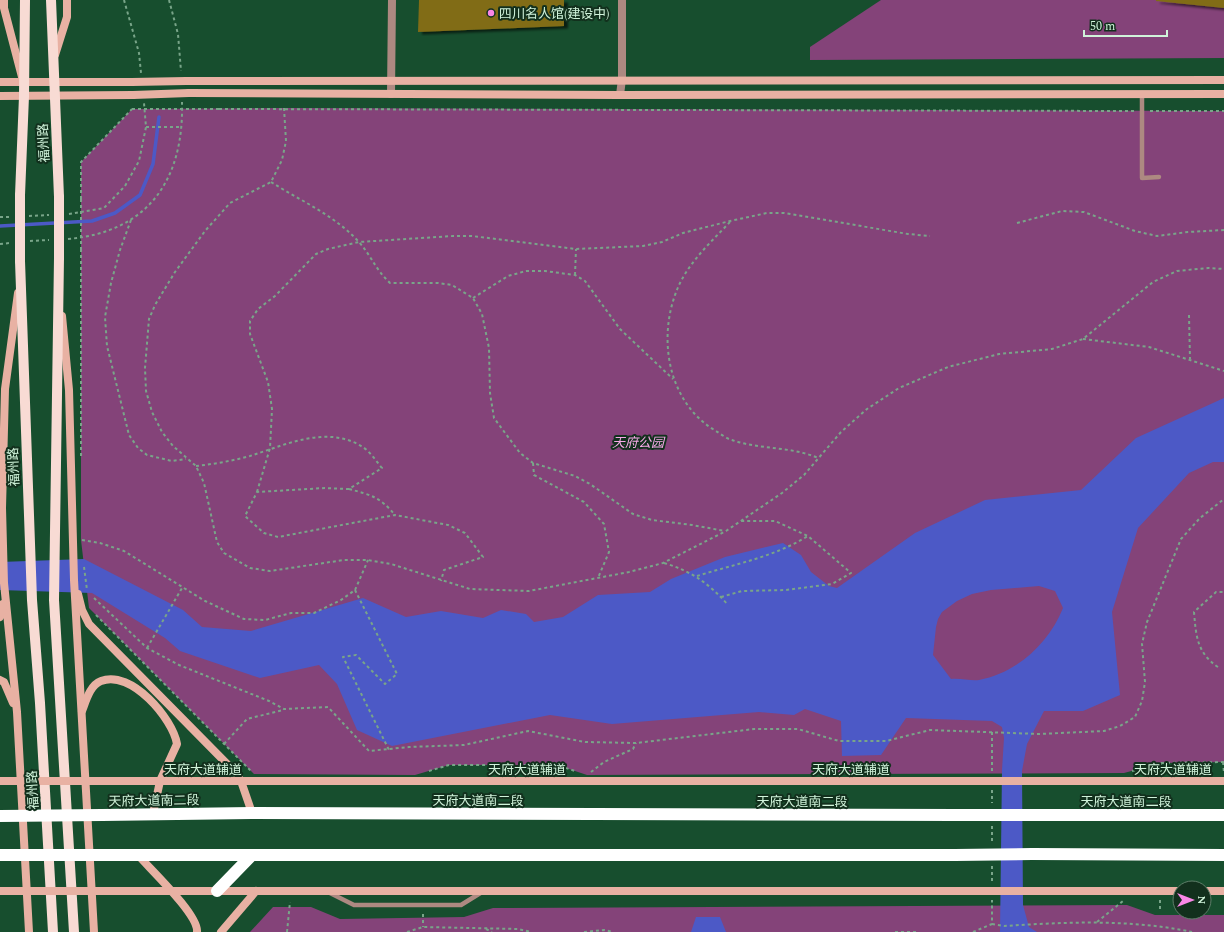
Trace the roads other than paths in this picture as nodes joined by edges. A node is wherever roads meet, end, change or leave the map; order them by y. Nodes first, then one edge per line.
1 (4, 0) edge
2 (25, 0) edge
3 (51, 0) edge
4 (67, 0) edge
5 (392, 0) edge
6 (622, 0) edge
7 (53, 61) junction
8 (622, 79) junction
9 (1224, 80) edge
10 (391, 81) junction
11 (0, 82) edge
12 (23, 82) junction
13 (1142, 93) junction
14 (391, 94) junction
15 (1224, 94) edge
16 (620, 95) junction
17 (0, 96) edge
18 (24, 96) junction
19 (54, 96) junction
20 (1159, 177) dead end
21 (19, 282) junction
22 (59, 282) junction
23 (74, 580) junction
24 (4, 584) junction
25 (0, 617) edge
26 (0, 680) edge
27 (17, 712) junction
28 (80, 714) junction
29 (0, 781) edge
30 (160, 781) junction
31 (241, 781) junction
32 (1224, 781) edge
33 (252, 813) junction
34 (154, 814) junction
35 (1224, 815) edge
36 (0, 816) edge
37 (1224, 855) edge
38 (0, 856) edge
39 (138, 856) junction
40 (252, 856) junction
41 (0, 891) edge
42 (170, 891) junction
43 (218, 891) junction
44 (256, 891) junction
45 (325, 891) junction
46 (485, 891) junction
47 (1172, 891) edge
48 (1212, 891) edge
49 (1224, 891) edge
50 (29, 932) edge
51 (53, 932) edge
52 (74, 932) edge
53 (94, 932) edge
54 (197, 932) edge
55 (221, 932) edge

1 - 12 street
2 - 12 main road, 福州路
3 - 7 main road, 福州路
4 - 7 street
5 - 10 street
6 - 8 street
7 - 19 main road, 福州路
8 - 9 street
8 - 10 street
8 - 16 street
10 - 12 street, bridge
10 - 14 street
11 - 12 street
12 - 18 main road, 福州路
13 - 15 street
13 - 16 street
13 - 20 lane
14 - 16 street
14 - 19 street, bridge
17 - 18 street
18 - 19 street
18 - 21 main road, 福州路, bridge
19 - 22 main road, 福州路, bridge
21 - 24 street
21 - 51 main road, 福州路
22 - 23 street
22 - 52 main road, 福州路
23 - 28 street
23 - 31 street
24 - 25 street
24 - 27 street
26 - 27 street
27 - 50 street
28 - 30 street
28 - 53 street
29 - 30 street, 天府大道辅道, bridge
30 - 31 street, 天府大道辅道
30 - 34 street
31 - 32 street, 天府大道辅道, bridge
31 - 33 street
33 - 34 highway, 天府大道南二段
33 - 35 highway, 天府大道南二段, bridge
34 - 36 highway, 天府大道南二段, bridge
37 - 40 highway, bridge
38 - 39 highway, bridge
39 - 40 highway
39 - 42 street
40 - 43 highway
41 - 42 street, bridge
42 - 43 street
42 - 54 street
43 - 44 street
44 - 45 street
44 - 55 street
45 - 46 street
45 - 46 lane
46 - 47 street, bridge
48 - 49 street

